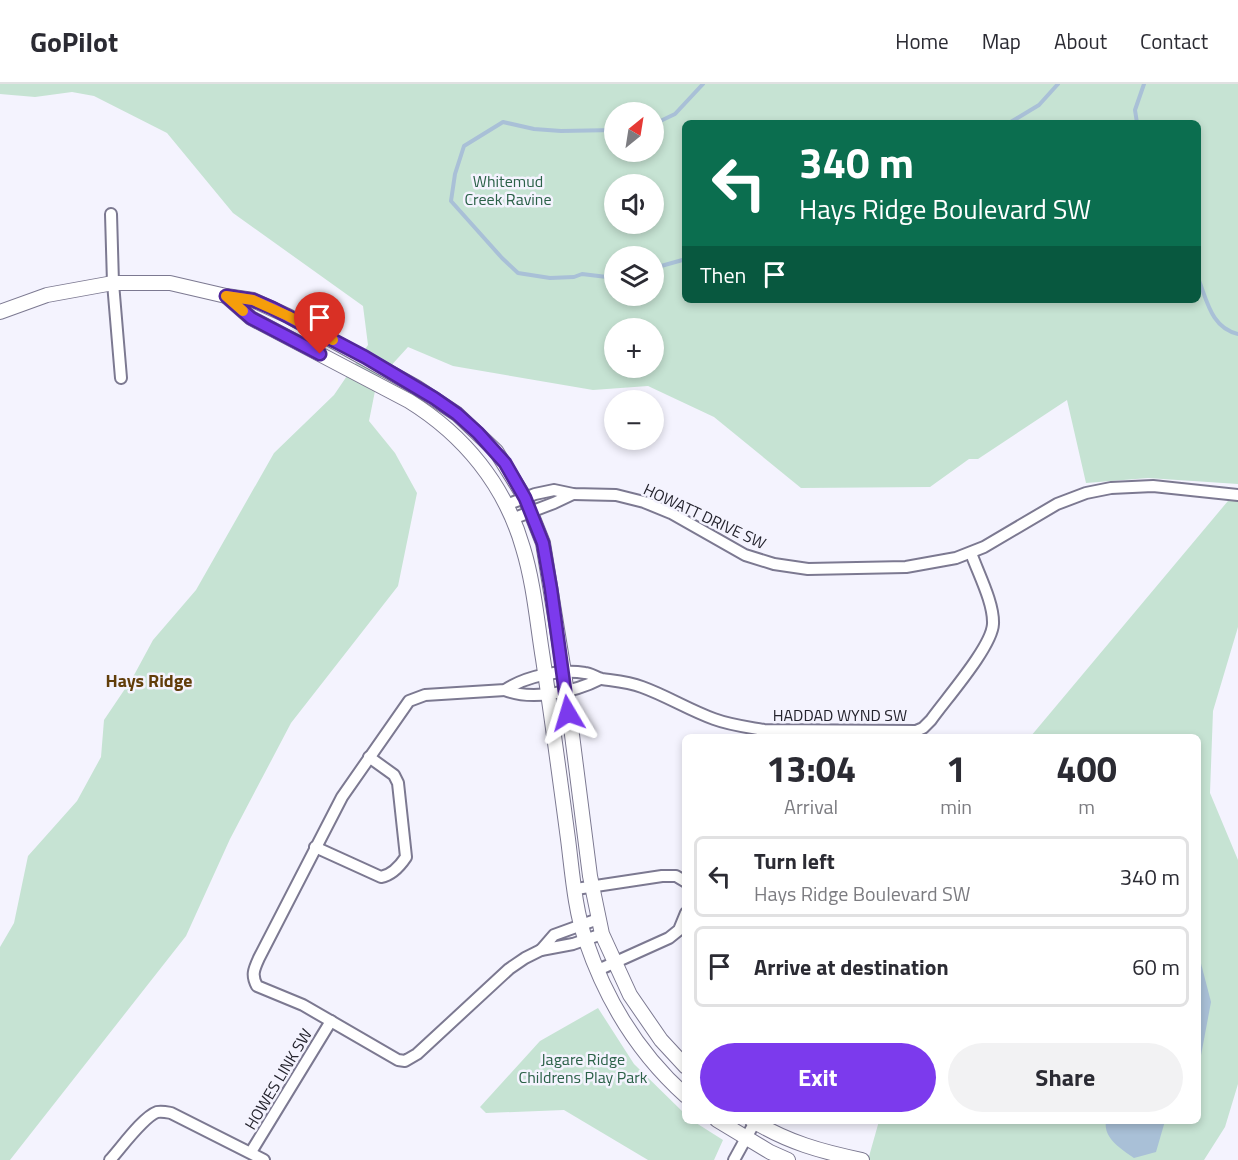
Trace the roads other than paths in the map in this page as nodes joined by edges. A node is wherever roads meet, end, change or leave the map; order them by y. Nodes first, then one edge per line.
1 (111, 214) dead end
2 (113, 283) junction
3 (226, 296) junction
4 (0, 312) edge
5 (121, 378) dead end
6 (573, 494) junction
7 (1238, 495) edge
8 (525, 498) junction
9 (506, 505) junction
10 (531, 512) junction
11 (512, 519) junction
12 (971, 553) junction
13 (564, 672) junction
14 (546, 675) junction
15 (600, 679) junction
16 (505, 690) junction
17 (565, 690) junction
18 (548, 694) junction
19 (369, 758) junction
20 (315, 847) junction
21 (682, 880) edge
22 (592, 887) junction
23 (576, 889) junction
24 (598, 919) junction
25 (682, 923) edge
26 (581, 924) junction
27 (602, 934) junction
28 (585, 941) junction
29 (541, 950) junction
30 (614, 962) junction
31 (598, 970) junction
32 (331, 1021) junction
33 (682, 1063) edge
34 (682, 1092) edge
35 (723, 1124) edge
36 (753, 1124) edge
37 (760, 1124) edge
38 (746, 1138) junction
39 (251, 1152) junction
40 (110, 1160) edge
41 (264, 1160) edge
42 (734, 1160) edge
43 (788, 1160) edge
44 (861, 1160) edge

1 - 2 street
2 - 3 street
2 - 4 street
2 - 5 street
3 - 8 street
3 - 9 street
6 - 8 street, HOWATT DRIVE SW
6 - 10 street, HOWATT DRIVE SW
6 - 12 street, HOWATT DRIVE SW
7 - 12 street, HOWATT DRIVE SW
8 - 9 street, HOWATT DRIVE SW
8 - 10 street
9 - 11 street
10 - 11 street, HOWATT DRIVE SW
10 - 13 street
11 - 14 street
12 - 15 street, HADDAD WYND SW
13 - 14 street, HADDAD WYND SW
13 - 15 street, HADDAD WYND SW
13 - 17 street
14 - 16 street, HADDAD WYND SW
14 - 18 street
15 - 17 street, HADDAD WYND SW
16 - 18 street, HADDAD WYND SW
16 - 19 street
17 - 18 street, HADDAD WYND SW
17 - 22 street
18 - 23 street
19 - 20 street
19 - 20 street
20 - 32 street
21 - 22 street
22 - 23 street
22 - 24 street
23 - 26 street
24 - 26 street
24 - 27 street
25 - 30 street
26 - 28 street
26 - 29 street
27 - 28 street
27 - 30 street
28 - 29 street
28 - 31 street
29 - 32 street
30 - 31 street
30 - 33 street
31 - 34 street
32 - 39 street, HOWES LINK SW
35 - 38 street
36 - 38 street
37 - 44 street
38 - 42 street
38 - 43 street
39 - 40 street
39 - 41 street

